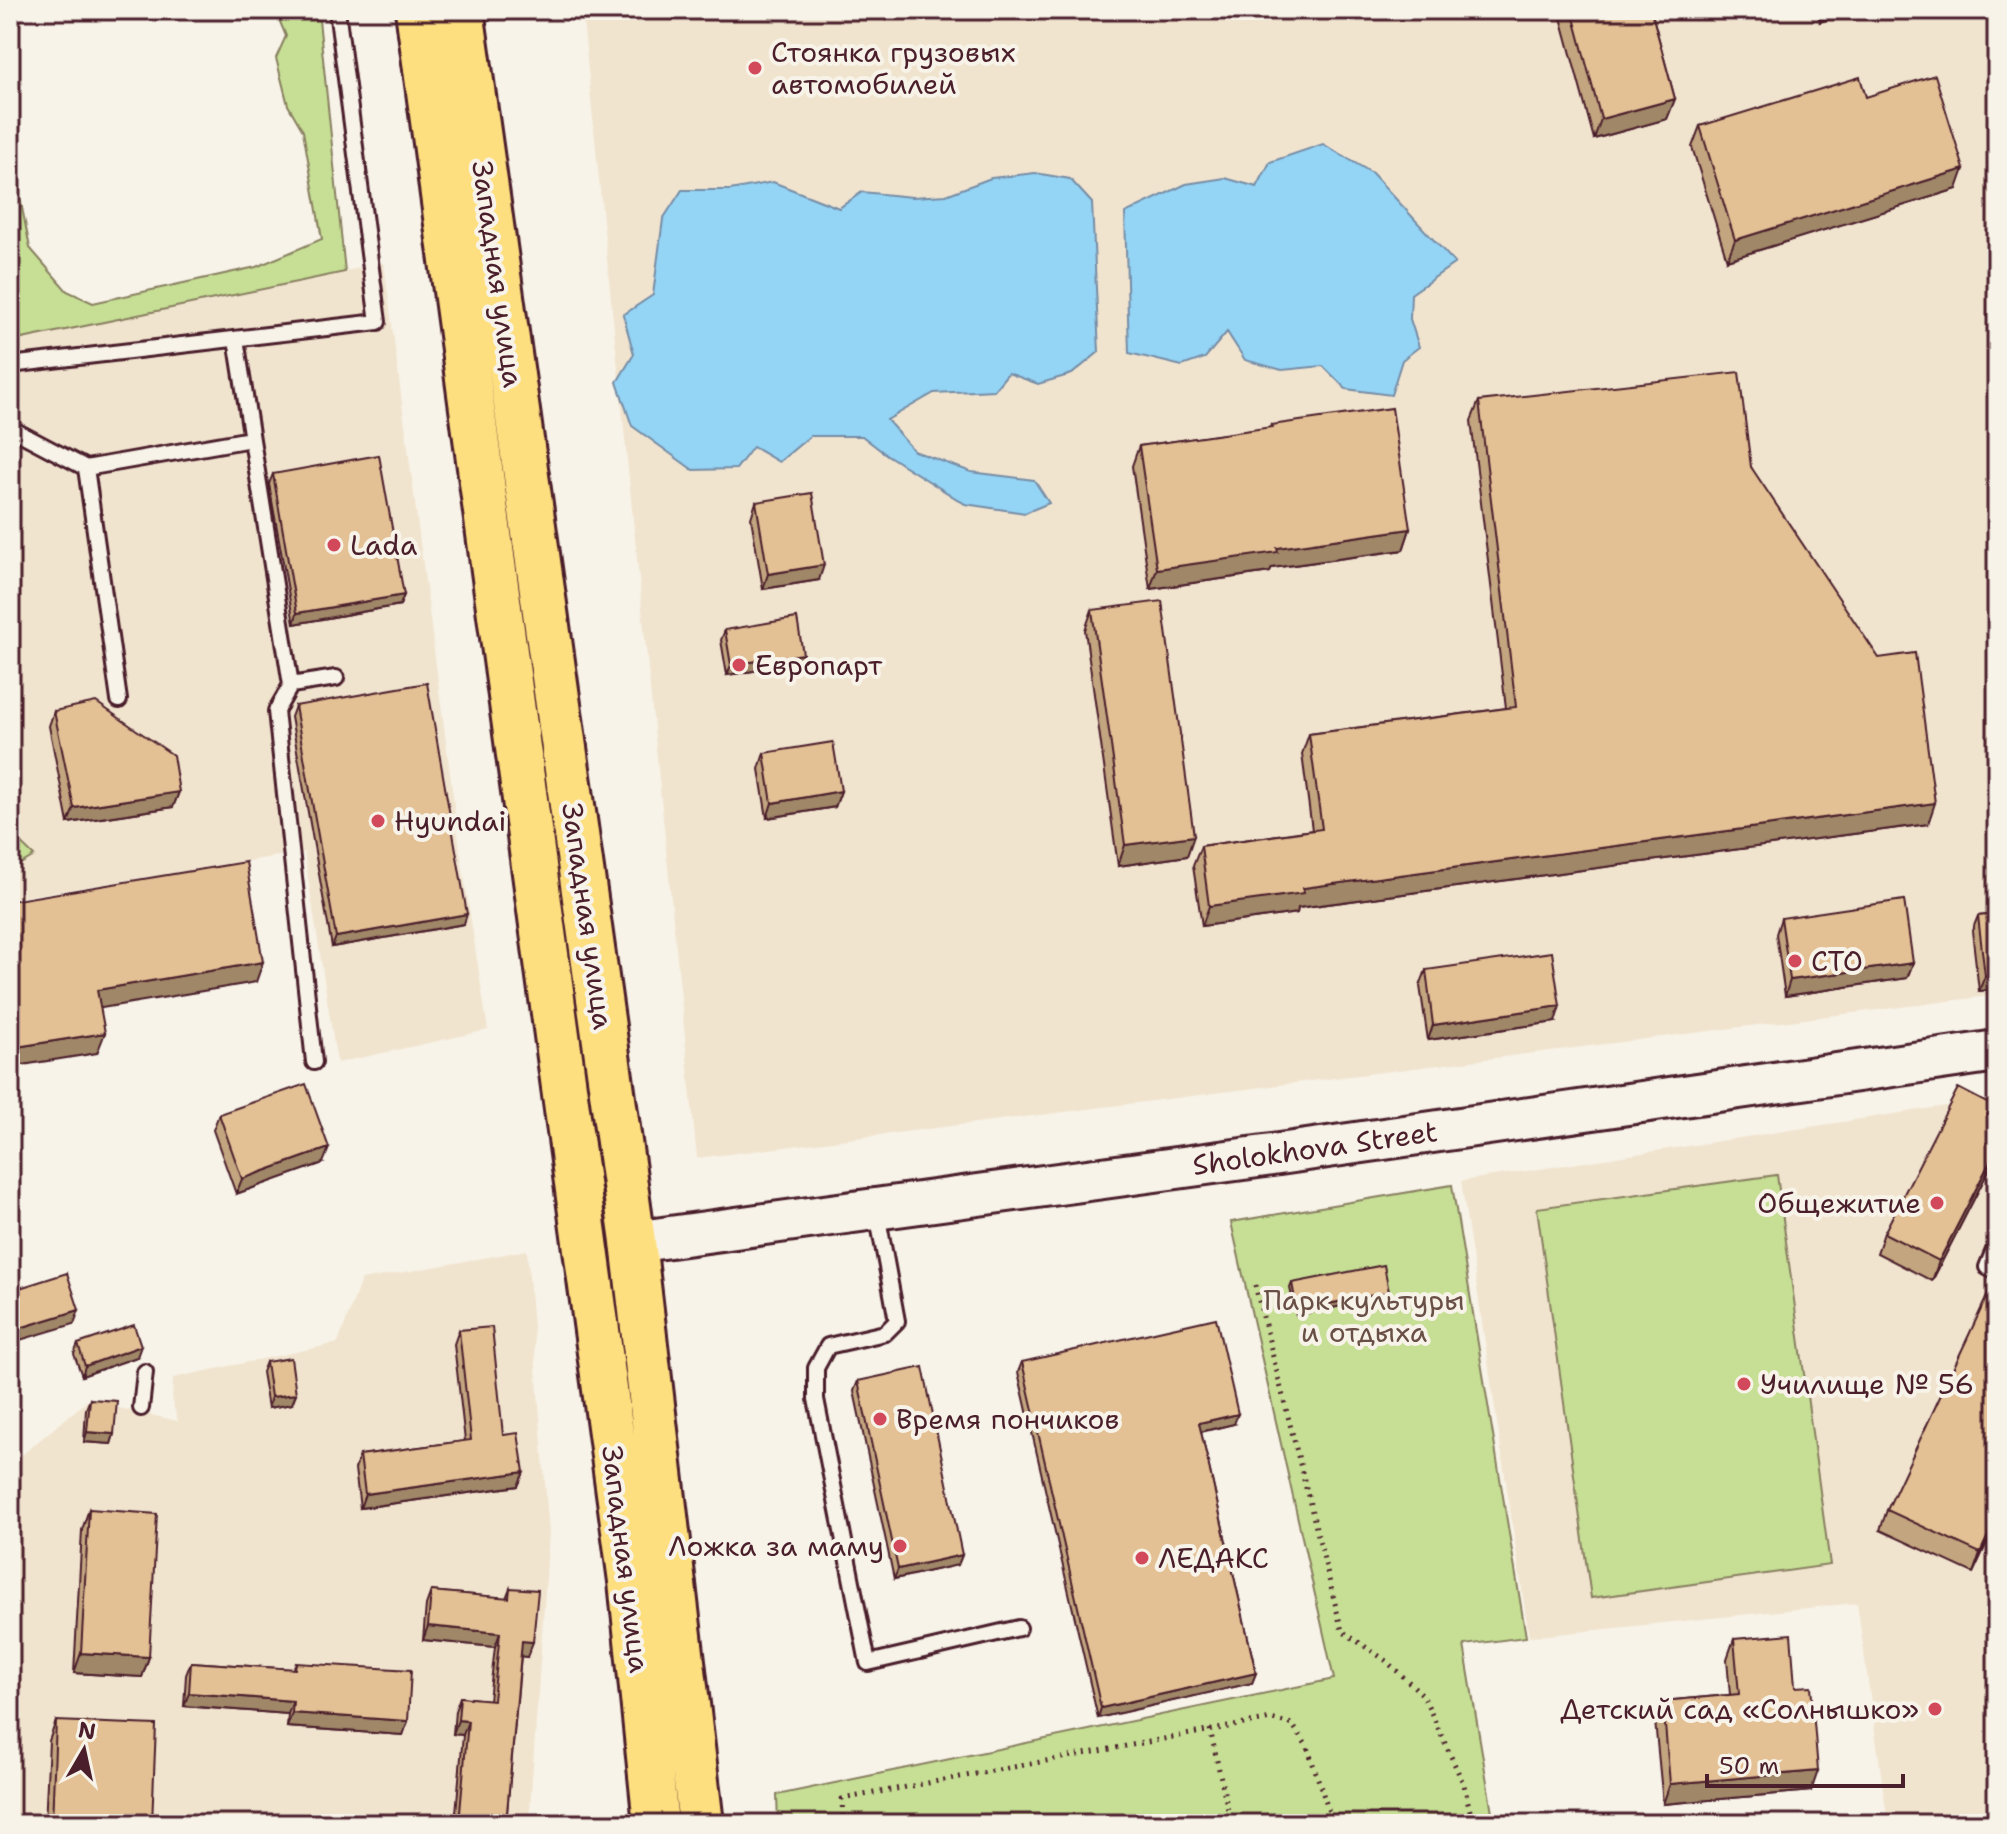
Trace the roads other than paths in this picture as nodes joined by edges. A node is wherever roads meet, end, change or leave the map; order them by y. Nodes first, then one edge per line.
1 (337, 10) edge
2 (418, 10) edge
3 (461, 10) edge
4 (236, 339) junction
5 (10, 365) edge
6 (10, 428) edge
7 (251, 439) junction
8 (86, 468) junction
9 (336, 678) dead end
10 (291, 685) junction
11 (119, 700) dead end
12 (1997, 1051) edge
13 (314, 1062) dead end
14 (876, 1208) junction
15 (633, 1242) junction
16 (1997, 1243) edge
17 (1997, 1272) edge
18 (145, 1372) dead end
19 (141, 1408) dead end
20 (1019, 1628) dead end
21 (656, 1824) edge
22 (701, 1824) edge

1 - 4 lane
2 - 21 main road, Западная улица
3 - 15 main road, Западная улица
4 - 5 lane
4 - 7 lane
6 - 8 lane
7 - 8 lane
7 - 10 lane
8 - 11 lane
9 - 10 lane
10 - 13 lane
12 - 14 street, Sholokhova Street
14 - 15 street, Sholokhova Street
14 - 20 lane
15 - 22 main road, Западная улица
16 - 17 lane
18 - 19 lane

